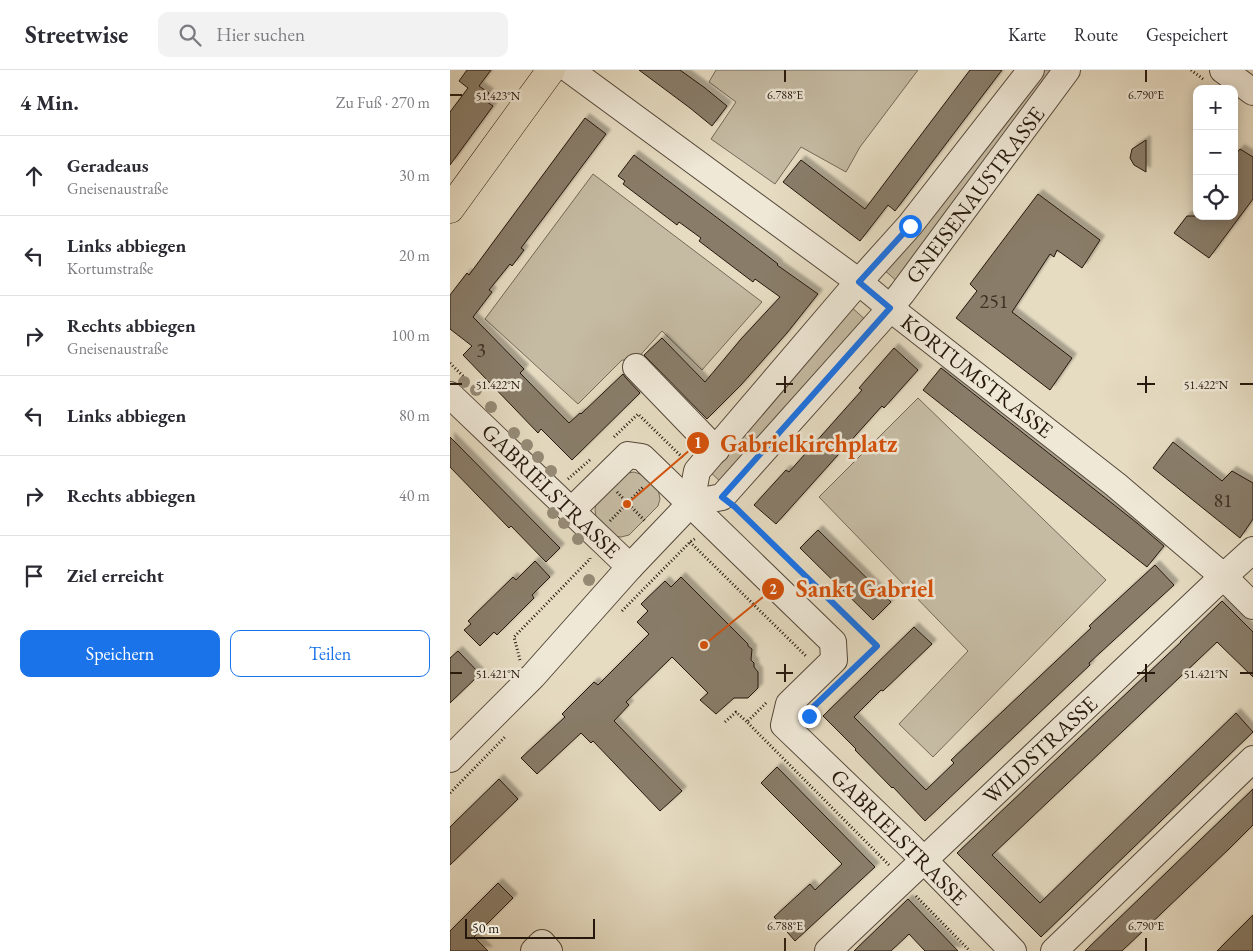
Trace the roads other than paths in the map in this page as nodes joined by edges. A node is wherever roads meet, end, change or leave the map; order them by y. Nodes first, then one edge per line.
1 (551, 70) edge
2 (570, 70) edge
3 (1031, 70) edge
4 (1067, 70) edge
5 (1223, 70) edge
6 (1253, 92) edge
7 (450, 209) edge
8 (859, 282) junction
9 (890, 308) junction
10 (636, 367) dead end
11 (457, 386) edge
12 (716, 450) junction
13 (691, 503) junction
14 (571, 511) junction
15 (1253, 550) edge
16 (630, 567) junction
17 (1224, 577) junction
18 (1253, 606) edge
19 (450, 758) edge
20 (1253, 758) edge
21 (924, 860) junction
22 (534, 951) edge
23 (549, 951) edge
24 (828, 951) edge
25 (1013, 951) edge
26 (1054, 951) edge

1 - 7 main road
2 - 8 street, KORTUMSTRASSE
3 - 8 street, GNEISENAUSTRASSE
4 - 9 street, GNEISENAUSTRASSE
5 - 6 street
8 - 9 street, KORTUMSTRASSE
8 - 12 street, GNEISENAUSTRASSE
9 - 13 street, GNEISENAUSTRASSE
9 - 17 street, KORTUMSTRASSE
10 - 12 street
11 - 14 street, GABRIELSTRASSE
12 - 13 street, GNEISENAUSTRASSE
13 - 14 street
13 - 16 street
13 - 21 street, GABRIELSTRASSE
14 - 16 street, GABRIELSTRASSE
15 - 17 street, WILDSTRASSE
16 - 19 street
17 - 18 street, KORTUMSTRASSE
17 - 21 street, WILDSTRASSE
20 - 26 street
21 - 24 street, WILDSTRASSE
21 - 25 street, GABRIELSTRASSE
22 - 23 street

